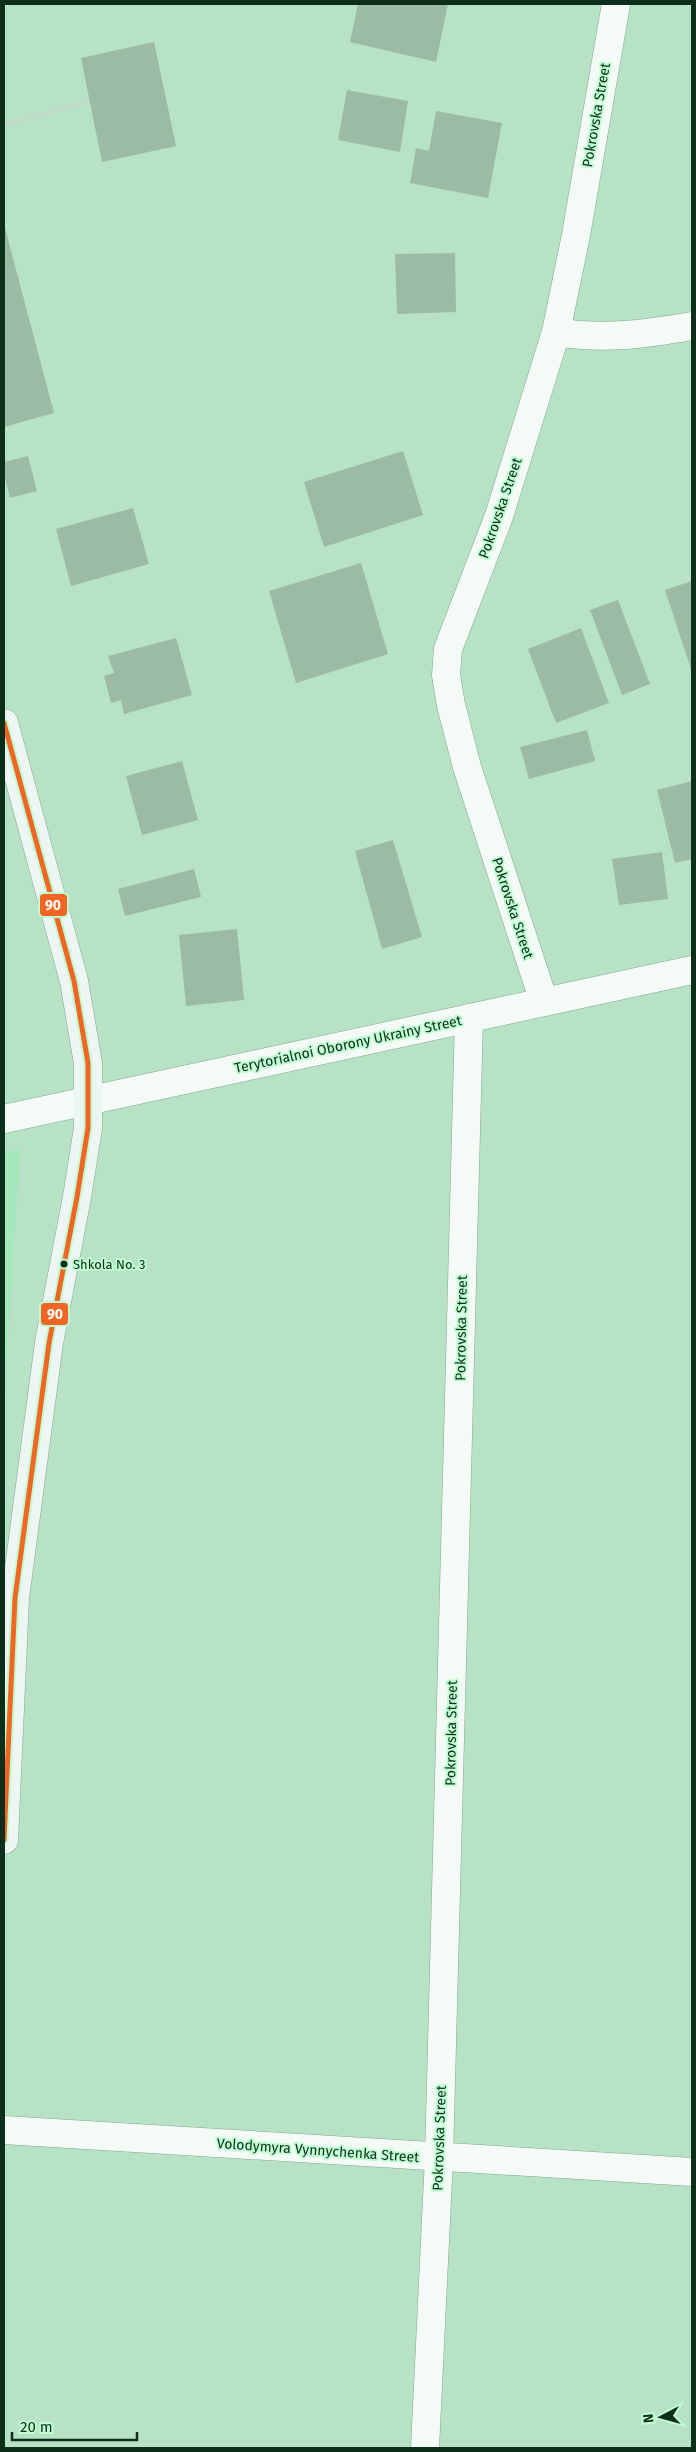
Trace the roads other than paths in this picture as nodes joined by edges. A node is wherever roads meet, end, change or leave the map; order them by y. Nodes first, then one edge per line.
1 (616, 4) edge
2 (692, 326) edge
3 (556, 332) junction
4 (4, 723) edge
5 (692, 970) edge
6 (544, 1002) junction
7 (469, 1018) junction
8 (89, 1099) junction
9 (4, 1119) edge
10 (4, 1840) edge
11 (4, 2130) edge
12 (440, 2158) junction
13 (692, 2172) edge
14 (424, 2448) edge

1 - 3 street, Pokrovska Street
2 - 3 street
3 - 6 street, Pokrovska Street
4 - 8 main road
5 - 6 street, Terytorialnoi Oborony Ukrainy Street
6 - 7 street, Terytorialnoi Oborony Ukrainy Street
7 - 8 street, Terytorialnoi Oborony Ukrainy Street
7 - 12 street, Pokrovska Street
8 - 9 street, Terytorialnoi Oborony Ukrainy Street
8 - 10 main road
11 - 12 street, Volodymyra Vynnychenka Street
12 - 13 street, Volodymyra Vynnychenka Street
12 - 14 street, Pokrovska Street

